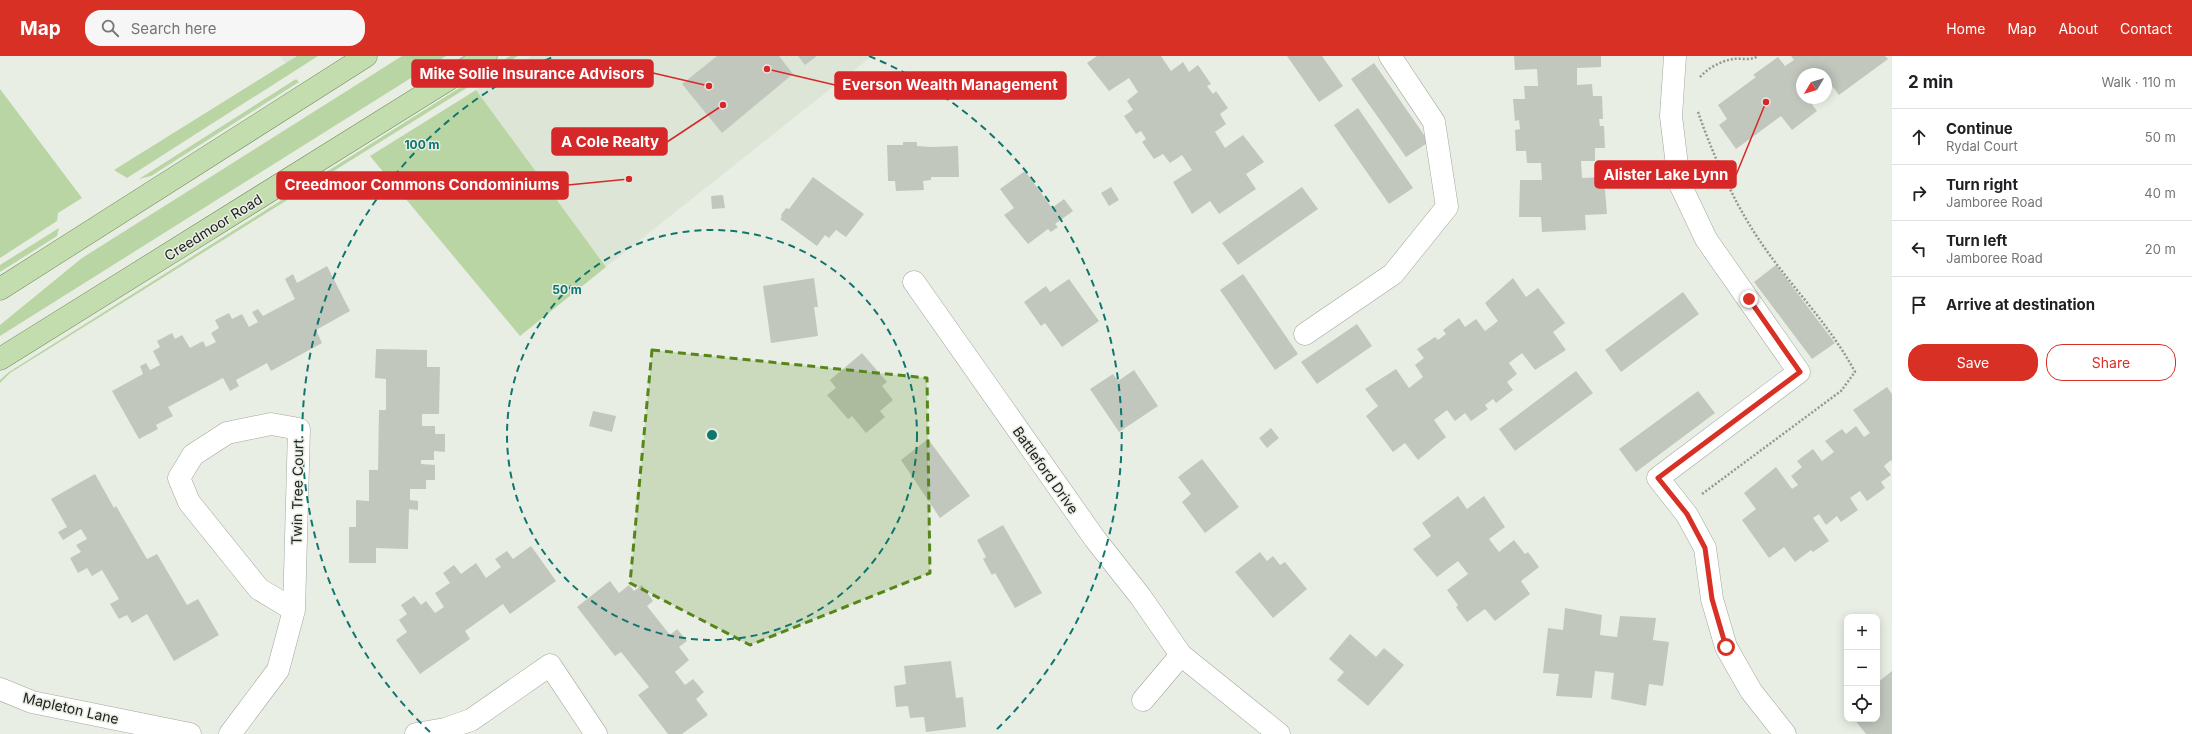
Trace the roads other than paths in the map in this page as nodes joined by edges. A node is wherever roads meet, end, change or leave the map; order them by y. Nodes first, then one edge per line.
1 (366, 56) edge
2 (486, 56) edge
3 (1390, 56) edge
4 (1674, 56) edge
5 (914, 282) dead end
6 (0, 289) edge
7 (1305, 334) dead end
8 (0, 359) edge
9 (294, 610) junction
10 (1182, 655) junction
11 (0, 689) edge
12 (1143, 700) dead end
13 (461, 730) edge
14 (190, 734) edge
15 (230, 734) edge
16 (416, 734) edge
17 (596, 734) edge
18 (1279, 734) edge
19 (1785, 734) edge

1 - 6 main road
2 - 8 main road, Creedmoor Road
3 - 7 street
4 - 19 street
5 - 10 street, Battleford Drive
9 - 9 street, Twin Tree Court
9 - 15 street, Twin Tree Court
10 - 12 street
10 - 18 street, Battleford Drive
11 - 14 street, Mapleton Lane
13 - 16 street
13 - 17 street

